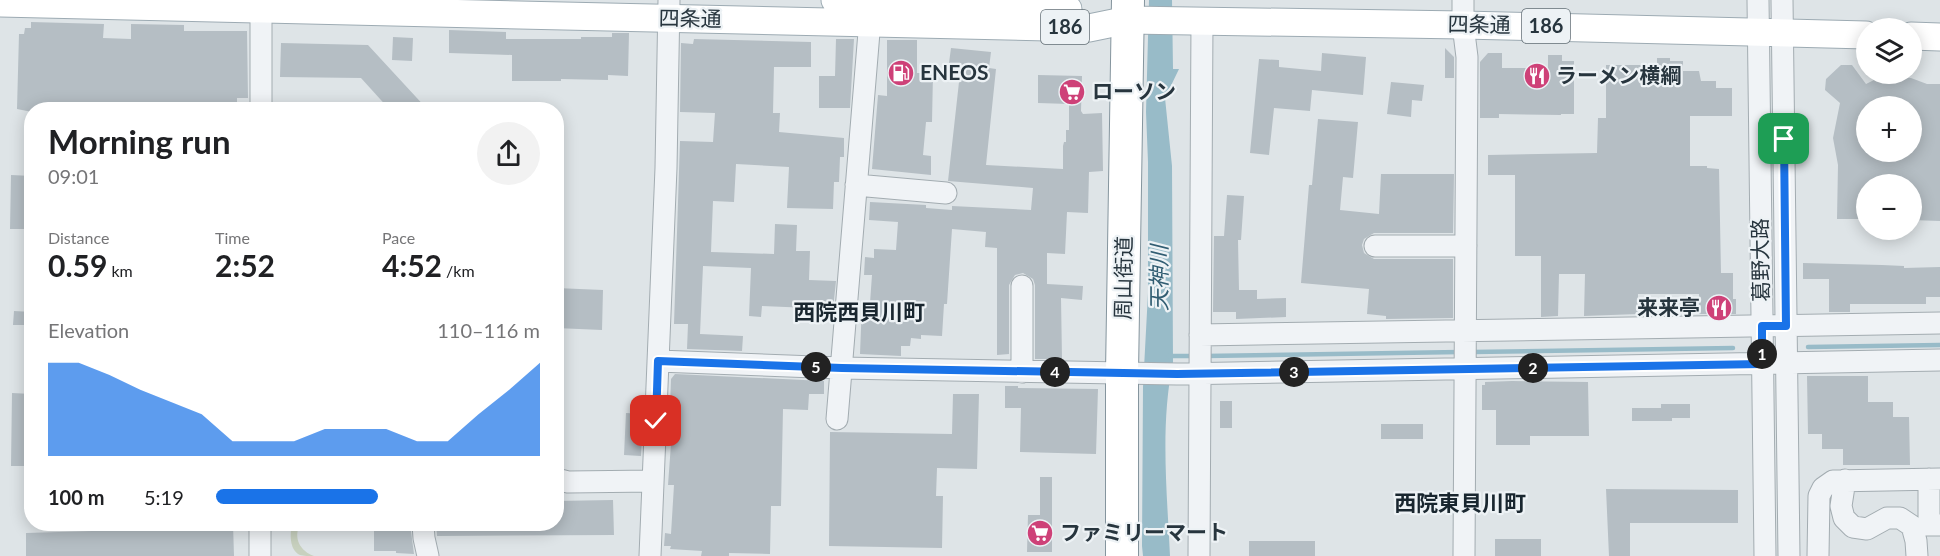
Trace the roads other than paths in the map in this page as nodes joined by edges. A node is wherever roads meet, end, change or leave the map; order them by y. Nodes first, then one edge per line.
1 (835, 0) edge
2 (1758, 0) edge
3 (1782, 0) edge
4 (0, 3) edge
5 (186, 4) edge
6 (261, 4) edge
7 (669, 9) edge
8 (871, 12) edge
9 (1463, 12) edge
10 (1133, 14) edge
11 (1189, 21) junction
12 (1771, 32) junction
13 (1856, 34) edge
14 (1922, 36) edge
15 (1940, 37) edge
16 (261, 102) edge
17 (856, 184) junction
18 (946, 193) dead end
19 (1760, 199) junction
20 (1785, 199) junction
21 (1375, 246) dead end
22 (1466, 246) junction
23 (1022, 286) dead end
24 (1940, 323) edge
25 (1466, 331) junction
26 (1200, 339) junction
27 (1762, 345) junction
28 (1787, 345) junction
29 (1940, 360) edge
30 (658, 361) junction
31 (842, 368) junction
32 (1465, 369) junction
33 (1200, 370) junction
34 (1022, 372) junction
35 (1131, 374) junction
36 (837, 419) dead end
37 (1935, 479) edge
38 (1845, 480) junction
39 (564, 481) edge
40 (653, 481) junction
41 (1789, 510) junction
42 (1764, 511) junction
43 (1940, 525) edge
44 (260, 531) edge
45 (424, 531) edge
46 (260, 556) edge
47 (428, 556) edge
48 (650, 556) edge
49 (1122, 556) edge
50 (1198, 556) edge
51 (1464, 556) edge
52 (1765, 556) edge
53 (1789, 556) edge
54 (1818, 556) edge
55 (1917, 556) edge

1 - 8 main road, 四条通 / 186
2 - 12 street, 葛野大路
3 - 12 street, 葛野大路
4 - 5 main road, 四条通 / 186
5 - 6 main road, 四条通 / 186
6 - 7 main road, 四条通 / 186
6 - 16 street
7 - 8 main road, 四条通 / 186
7 - 30 street
8 - 10 main road, 四条通 / 186
8 - 17 street
9 - 11 main road, 四条通 / 186
9 - 12 main road, 四条通 / 186
9 - 22 street
10 - 11 main road, 四条通 / 186
10 - 35 highway, 周山街道
11 - 26 street
12 - 13 main road, 四条通 / 186
12 - 19 street, 葛野大路
12 - 20 street, 葛野大路
14 - 15 main road
17 - 18 street
17 - 31 street
19 - 20 street
19 - 27 street, 葛野大路
20 - 28 street, 葛野大路
21 - 22 street
22 - 25 street
23 - 34 street
24 - 28 street
25 - 26 street
25 - 27 street
25 - 32 street
26 - 33 street
27 - 28 street
27 - 28 street
27 - 32 street
27 - 42 street, 葛野大路
28 - 29 street
28 - 41 street, 葛野大路
30 - 31 street
30 - 40 street
31 - 34 street
31 - 36 street
32 - 33 street
32 - 51 street
33 - 35 street
33 - 50 street
34 - 35 street
35 - 49 highway, 周山街道
37 - 38 street
37 - 43 street
38 - 54 street
38 - 55 street
39 - 40 street
40 - 48 street
41 - 42 street
41 - 53 street, 葛野大路
42 - 52 street, 葛野大路
44 - 46 street
45 - 47 street

